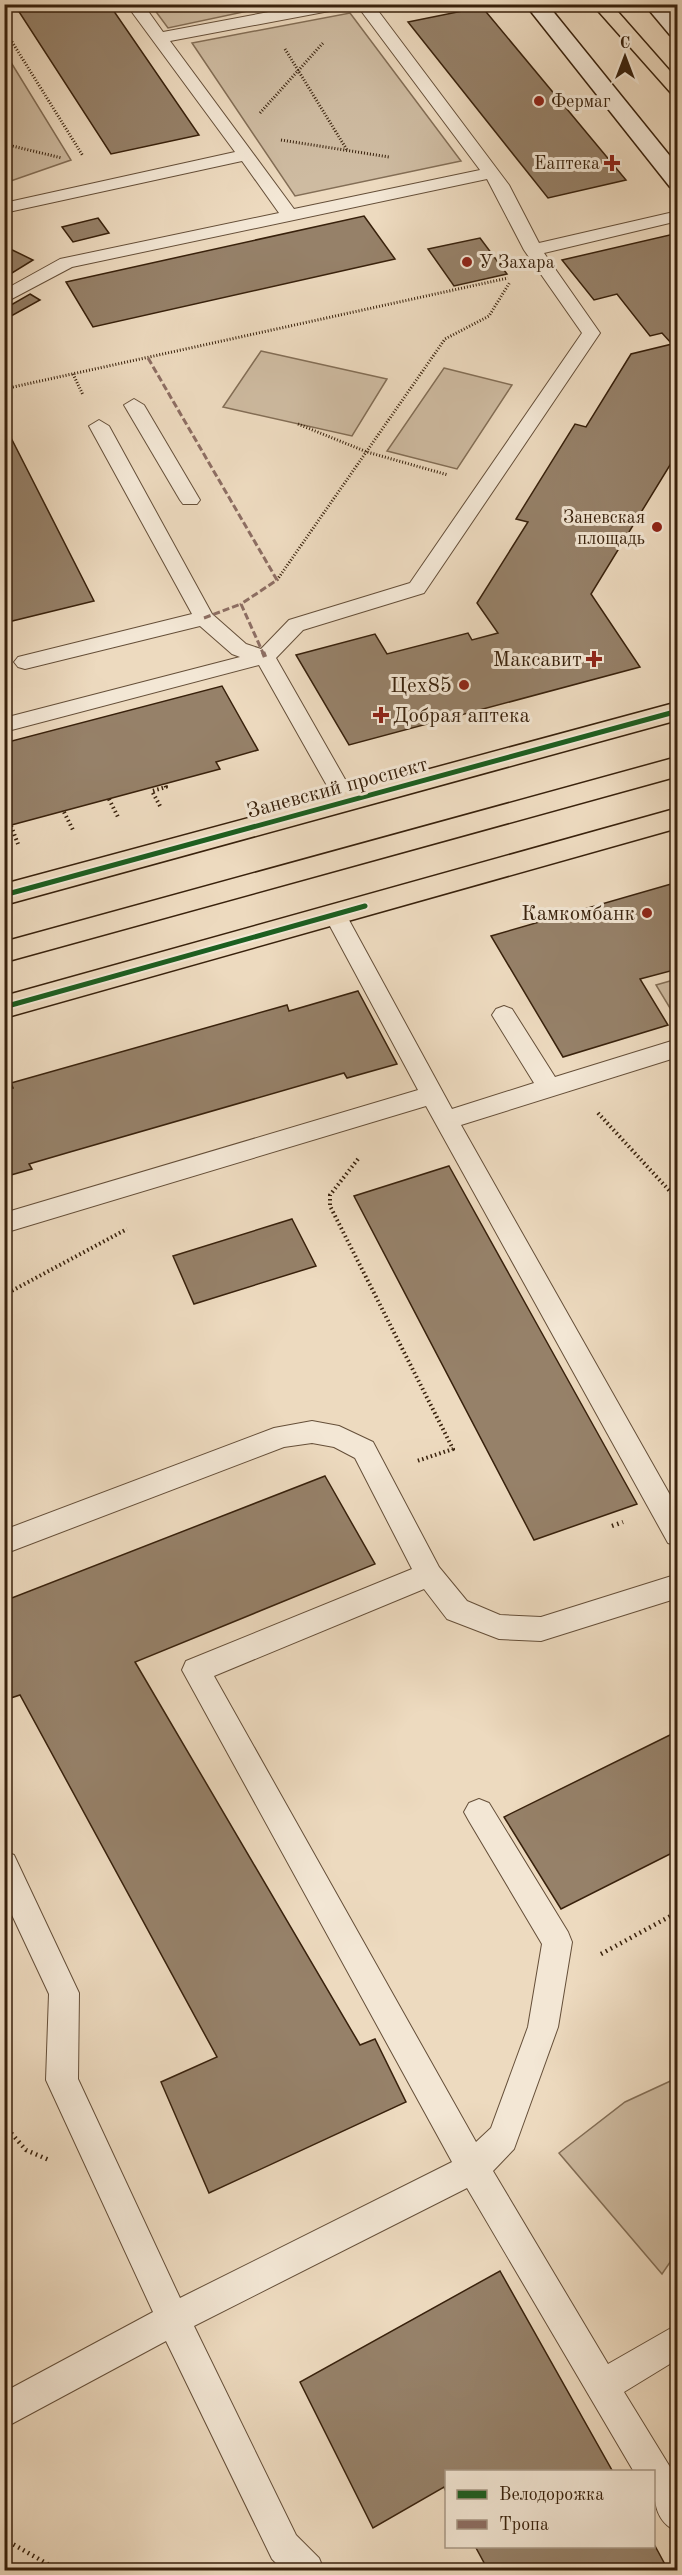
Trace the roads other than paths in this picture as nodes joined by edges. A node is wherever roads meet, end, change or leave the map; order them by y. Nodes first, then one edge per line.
1 (134, 4) edge
2 (340, 4) edge
3 (364, 4) edge
4 (535, 4) edge
5 (654, 4) edge
6 (678, 30) edge
7 (159, 38) junction
8 (246, 155) junction
9 (491, 173) junction
10 (678, 183) edge
11 (4, 208) edge
12 (290, 216) junction
13 (678, 216) edge
14 (533, 250) junction
15 (4, 298) edge
16 (134, 405) dead end
17 (99, 426) dead end
18 (168, 462) junction
19 (124, 472) junction
20 (190, 500) dead end
21 (204, 618) junction
22 (265, 657) junction
23 (25, 662) dead end
24 (678, 711) edge
25 (4, 725) edge
26 (347, 802) junction
27 (678, 818) edge
28 (4, 895) edge
29 (335, 915) junction
30 (4, 1007) edge
31 (504, 1015) dead end
32 (678, 1048) edge
33 (560, 1084) junction
34 (434, 1094) junction
35 (446, 1120) junction
36 (4, 1223) edge
37 (670, 1504) edge
38 (678, 1535) edge
39 (4, 1542) edge
40 (429, 1575) junction
41 (678, 1586) edge
42 (479, 1812) dead end
43 (4, 1865) edge
44 (473, 2168) junction
45 (173, 2319) junction
46 (678, 2340) edge
47 (604, 2385) junction
48 (4, 2411) edge
49 (652, 2470) edge
50 (655, 2475) edge
51 (678, 2515) edge
52 (307, 2571) edge

1 - 7 lane
2 - 7 lane
3 - 9 lane
4 - 10 main road
5 - 6 main road
7 - 8 lane
8 - 11 lane
8 - 12 lane
9 - 12 lane
9 - 14 lane
12 - 15 lane
13 - 14 lane
14 - 22 lane
16 - 18 lane
17 - 19 lane
18 - 19 lane
18 - 20 lane
19 - 21 lane
21 - 22 lane
21 - 23 lane
22 - 25 lane
22 - 26 lane
24 - 26 main road, Заневский проспект
26 - 28 main road, Заневский проспект
27 - 29 main road
29 - 30 main road
29 - 34 lane
31 - 33 lane
32 - 33 lane
33 - 35 lane
34 - 35 lane
34 - 36 lane
35 - 37 lane
37 - 38 lane
39 - 40 lane
40 - 41 lane
40 - 44 lane
42 - 44 lane
43 - 45 lane
44 - 45 lane
44 - 47 lane
45 - 48 lane
45 - 52 lane
46 - 47 lane
47 - 49 lane
50 - 51 lane

